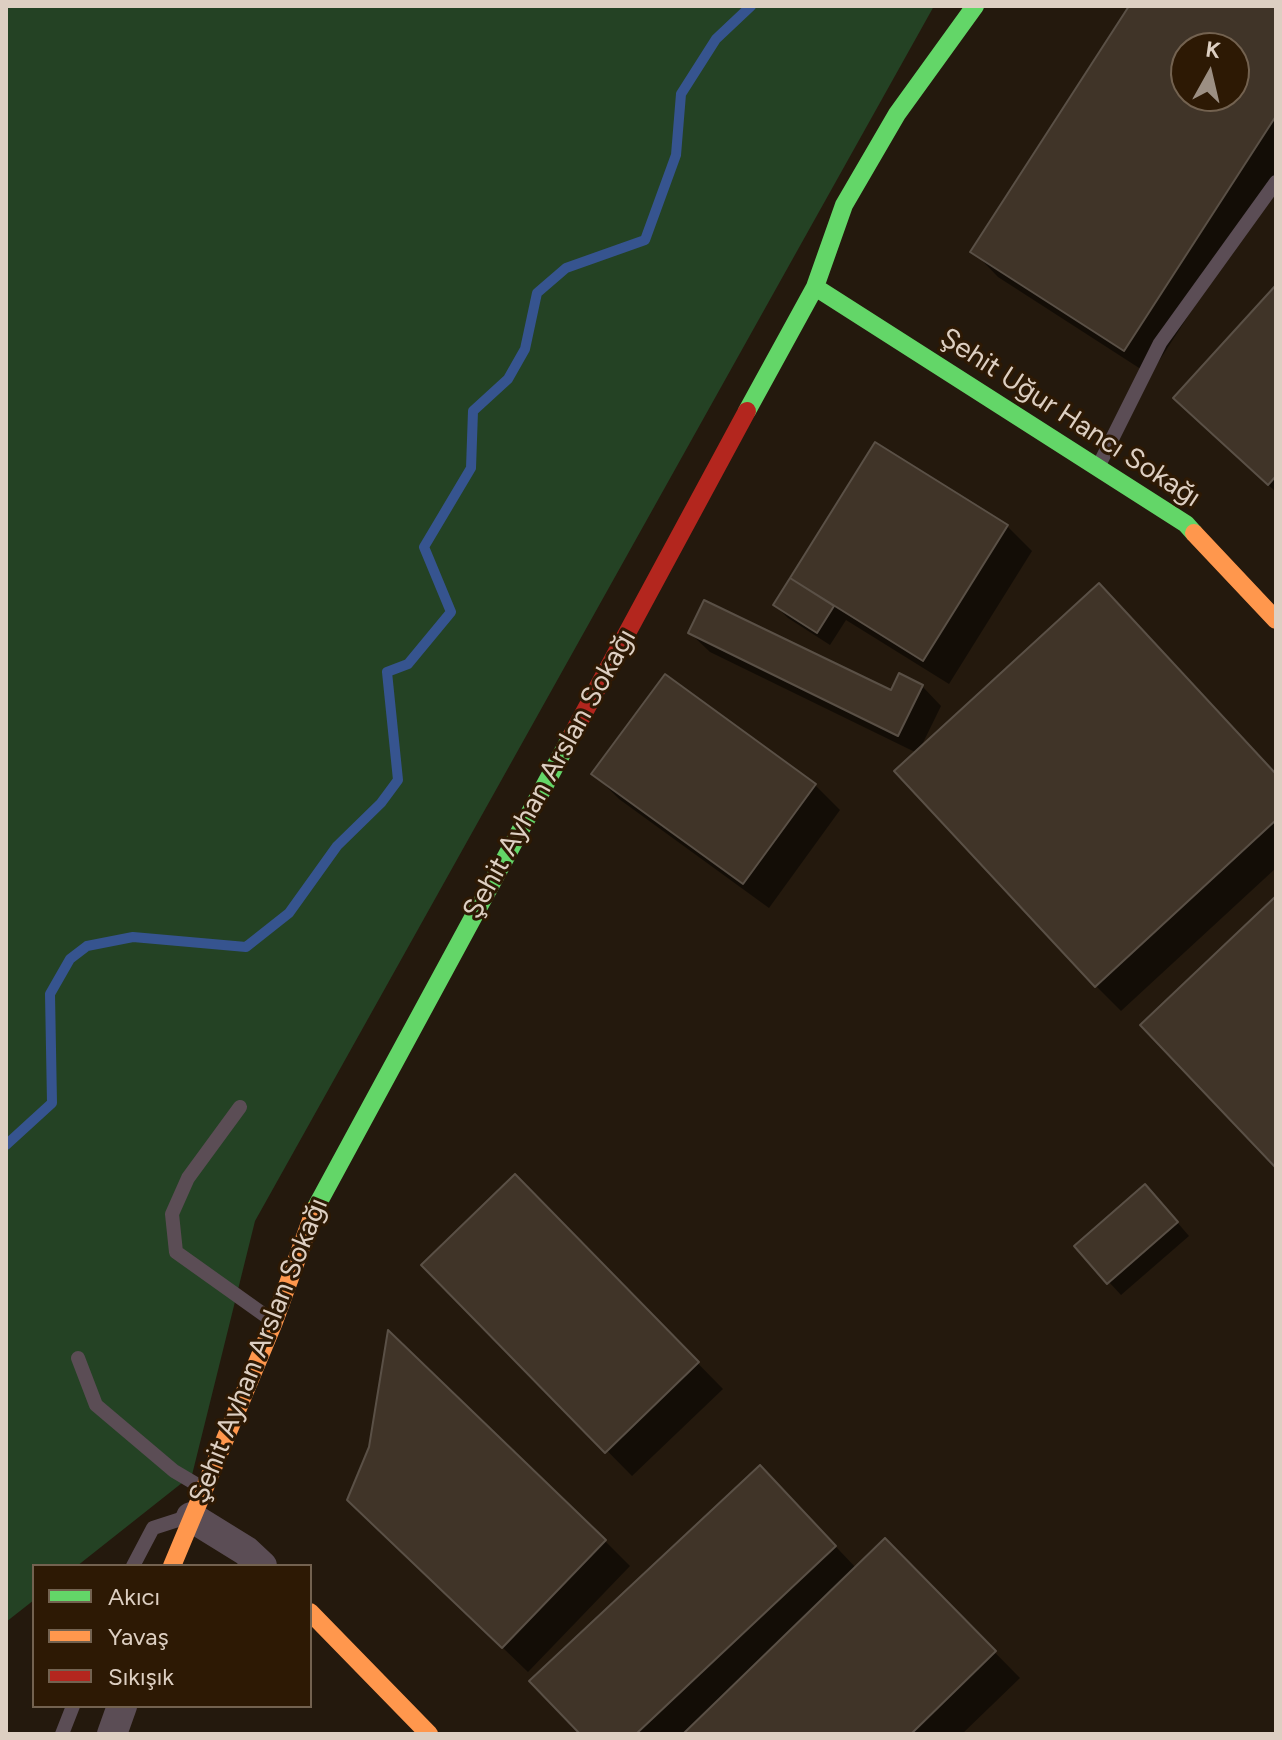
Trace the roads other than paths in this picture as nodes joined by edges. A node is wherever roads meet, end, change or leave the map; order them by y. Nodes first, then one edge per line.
1 (975, 6) edge
2 (1276, 182) edge
3 (815, 287) junction
4 (1098, 467) junction
5 (1276, 620) edge
6 (240, 1107) dead end
7 (274, 1322) junction
8 (78, 1358) dead end
9 (203, 1489) junction
10 (191, 1517) junction
11 (134, 1564) edge
12 (173, 1564) edge
13 (260, 1564) edge
14 (312, 1614) edge
15 (72, 1708) edge
16 (121, 1708) edge
17 (62, 1734) edge
18 (112, 1734) edge
19 (429, 1734) edge

1 - 3 street, Şehit Ayhan Arslan Sokağı
2 - 4 lane
3 - 4 street, Şehit Uğur Hancı Sokağı
3 - 7 street, Şehit Ayhan Arslan Sokağı
4 - 5 street, Şehit Uğur Hancı Sokağı
6 - 7 lane
7 - 9 street, Şehit Ayhan Arslan Sokağı
8 - 9 lane
9 - 10 street, Şehit Ayhan Arslan Sokağı
10 - 11 lane
10 - 12 street, Şehit Ayhan Arslan Sokağı
10 - 13 street
14 - 19 street
15 - 17 lane
16 - 18 street

